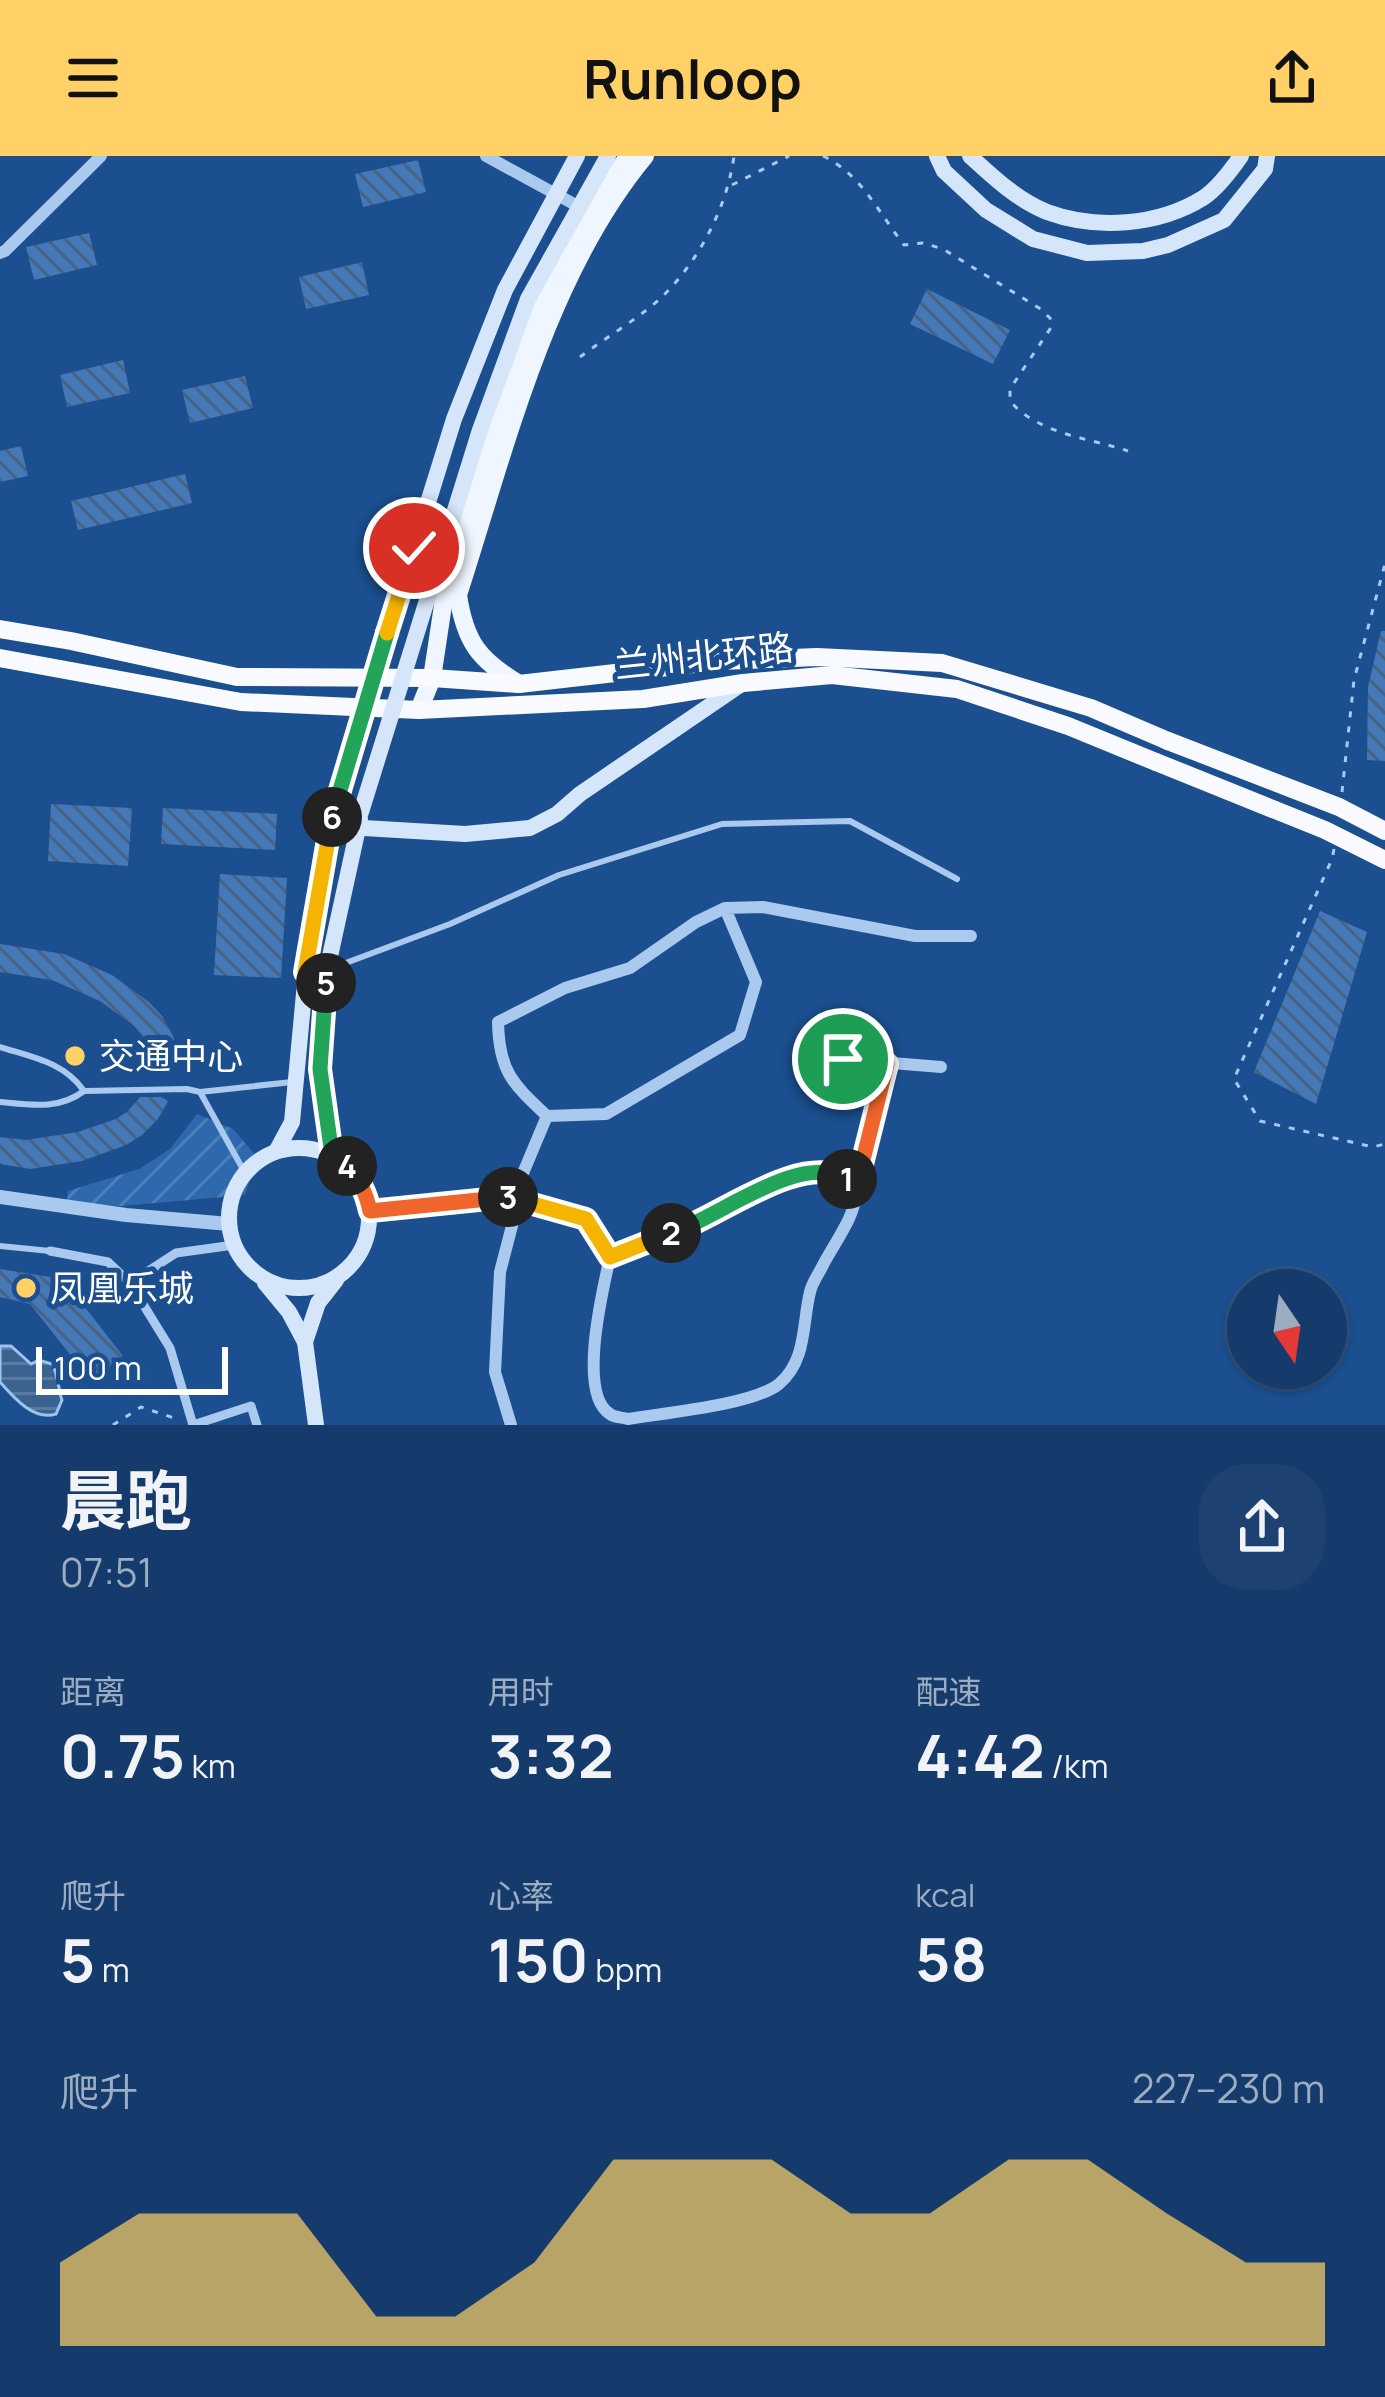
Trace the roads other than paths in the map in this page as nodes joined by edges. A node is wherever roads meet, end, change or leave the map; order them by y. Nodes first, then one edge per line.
1 (101, 156) edge
2 (486, 156) edge
3 (577, 156) edge
4 (608, 156) edge
5 (628, 156) edge
6 (645, 156) edge
7 (937, 156) edge
8 (970, 156) edge
9 (1241, 156) edge
10 (1268, 156) edge
11 (590, 214) junction
12 (0, 253) edge
13 (0, 629) edge
14 (0, 658) edge
15 (432, 678) junction
16 (743, 683) junction
17 (519, 684) junction
18 (418, 710) junction
19 (359, 821) junction
20 (330, 826) junction
21 (1385, 831) edge
22 (1385, 860) edge
23 (957, 879) dead end
24 (724, 908) junction
25 (971, 936) dead end
26 (327, 970) junction
27 (305, 972) junction
28 (0, 1047) edge
29 (818, 1047) dead end
30 (887, 1064) junction
31 (941, 1067) dead end
32 (295, 1082) junction
33 (85, 1090) junction
34 (200, 1092) junction
35 (0, 1102) edge
36 (548, 1116) junction
37 (277, 1150) junction
38 (332, 1155) junction
39 (244, 1173) junction
40 (855, 1192) junction
41 (0, 1197) edge
42 (513, 1197) junction
43 (370, 1211) junction
44 (229, 1224) junction
45 (234, 1245) junction
46 (0, 1246) edge
47 (50, 1252) joint
48 (610, 1257) junction
49 (339, 1276) junction
50 (260, 1277) junction
51 (130, 1283) junction
52 (305, 1342) junction
53 (193, 1425) edge
54 (256, 1425) edge
55 (316, 1425) edge
56 (511, 1425) edge

1 - 12 street
2 - 11 street
3 - 20 main road, bridge
4 - 19 main road, bridge
5 - 11 main road
6 - 17 main road
7 - 10 main road
8 - 9 main road
11 - 15 main road
13 - 15 highway, 兰州北环路
14 - 18 highway, 兰州北环路
15 - 17 highway, 兰州北环路
15 - 18 main road
16 - 18 highway, 兰州北环路
16 - 19 main road
16 - 22 highway, 兰州北环路, bridge
17 - 21 highway, 兰州北环路, bridge
19 - 20 main road
19 - 26 main road
20 - 27 main road
23 - 26 lane
24 - 25 street
24 - 36 street
24 - 36 street
26 - 27 lane
26 - 38 main road
27 - 32 main road
28 - 33 lane
29 - 30 street
30 - 31 street
30 - 40 street
32 - 34 lane
32 - 37 main road
33 - 34 lane
33 - 35 lane
34 - 39 lane
36 - 42 street
37 - 38 main road
37 - 39 main road
38 - 43 main road
39 - 44 main road
40 - 48 street
40 - 48 street
41 - 44 street
42 - 43 street
42 - 48 street
42 - 56 street
43 - 49 main road
44 - 45 main road
45 - 50 main road
45 - 51 street
46 - 47 lane
47 - 51 street
49 - 50 main road
49 - 52 main road
50 - 52 main road
51 - 53 street
52 - 55 main road
53 - 54 street

